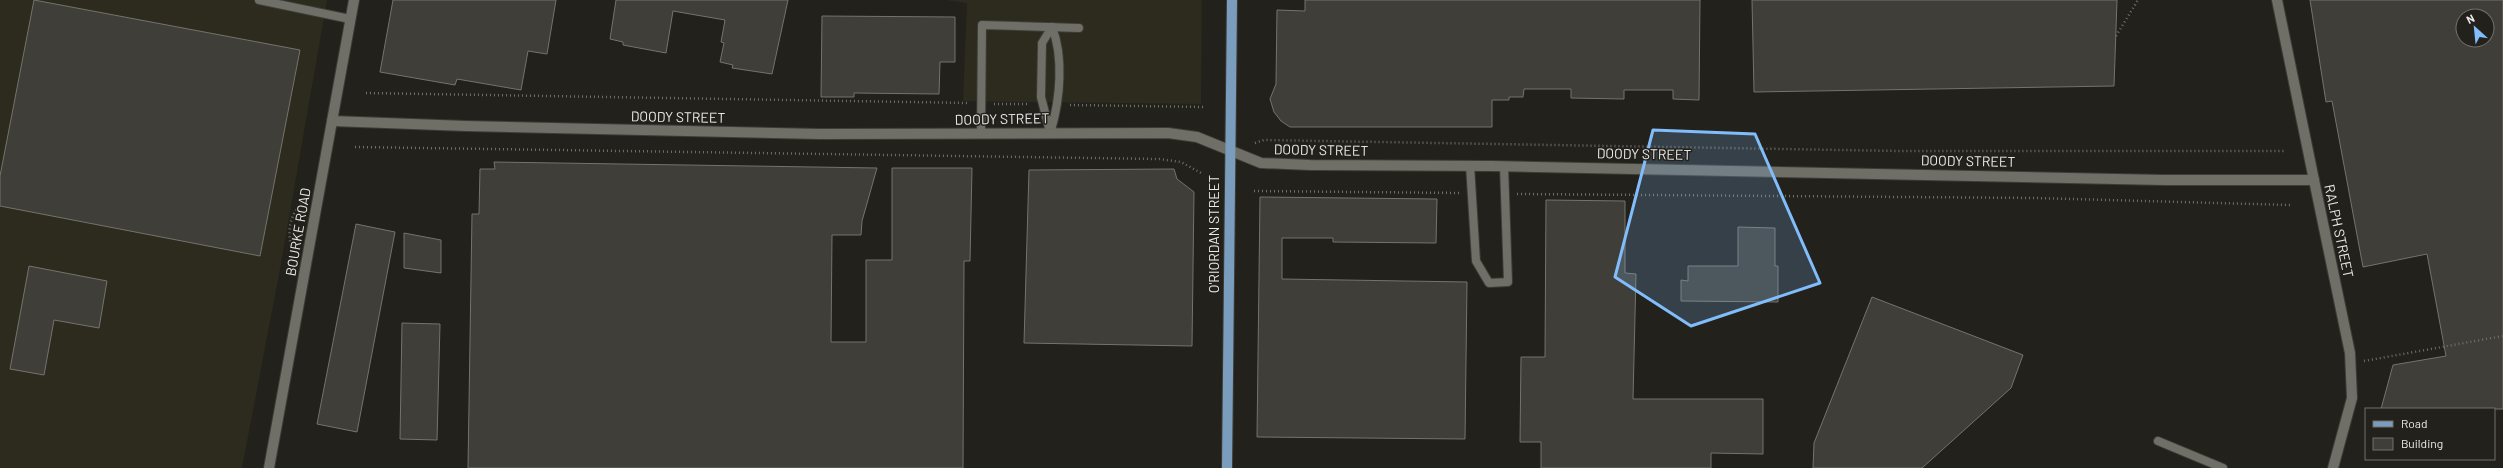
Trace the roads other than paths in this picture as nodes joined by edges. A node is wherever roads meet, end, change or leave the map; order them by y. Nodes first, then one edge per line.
1 (259, 0) edge
2 (354, 0) edge
3 (1232, 0) edge
4 (2277, 0) edge
5 (350, 19) junction
6 (1052, 28) junction
7 (1079, 28) dead end
8 (332, 121) junction
9 (1050, 132) junction
10 (982, 134) junction
11 (1229, 150) junction
12 (1470, 166) junction
13 (1504, 166) junction
14 (2314, 180) junction
15 (2158, 441) dead end
16 (269, 468) edge
17 (1227, 468) edge
18 (2223, 468) edge
19 (2333, 468) edge

1 - 5 lane
2 - 5 street, BOURKE ROAD
3 - 11 main road, O'RIORDAN STREET
4 - 14 street, RALPH STREET
5 - 8 street, BOURKE ROAD
6 - 7 lane
6 - 9 lane
6 - 9 lane
6 - 10 lane
8 - 10 street, DOODY STREET
8 - 16 street, BOURKE ROAD
9 - 10 street, DOODY STREET
9 - 11 street, DOODY STREET
11 - 12 street, DOODY STREET
11 - 17 main road, O'RIORDAN STREET
12 - 13 street, DOODY STREET
12 - 13 lane
13 - 14 street, DOODY STREET
14 - 19 street, RALPH STREET
15 - 18 lane

